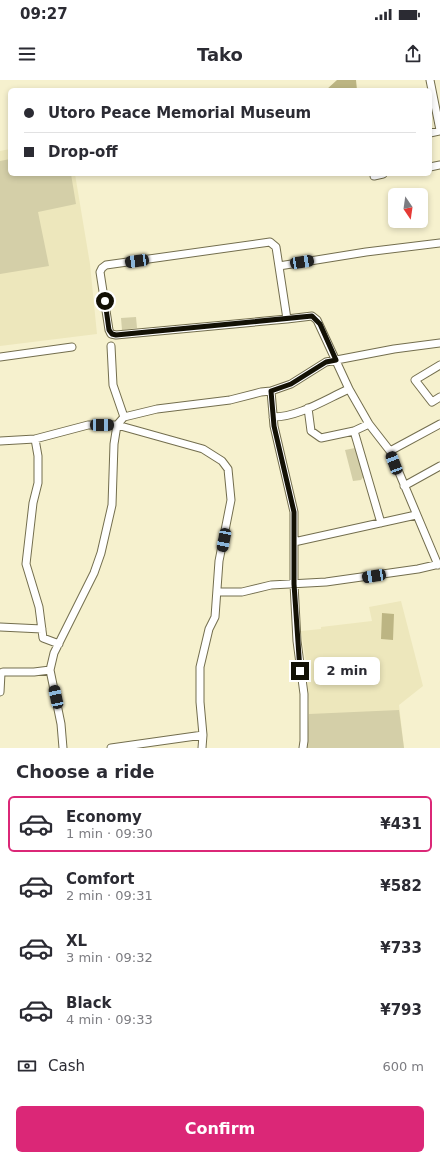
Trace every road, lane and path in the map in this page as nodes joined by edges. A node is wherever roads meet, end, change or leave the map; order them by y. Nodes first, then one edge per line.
1 (430, 80) edge
2 (437, 97) edge
3 (440, 131) edge
4 (440, 243) edge
5 (279, 266) junction
6 (287, 319) junction
7 (440, 343) edge
8 (111, 346) dead end
9 (72, 347) dead end
10 (0, 357) edge
11 (336, 360) junction
12 (440, 365) edge
13 (349, 389) junction
14 (271, 391) junction
15 (440, 397) edge
16 (308, 408) junction
17 (124, 417) junction
18 (273, 417) junction
19 (369, 424) junction
20 (440, 424) edge
21 (117, 425) junction
22 (354, 431) junction
23 (36, 440) junction
24 (0, 441) edge
25 (390, 451) junction
26 (440, 466) edge
27 (404, 486) junction
28 (416, 515) junction
29 (381, 523) junction
30 (294, 542) junction
31 (439, 565) edge
32 (294, 584) junction
33 (217, 592) junction
34 (0, 627) edge
35 (42, 629) junction
36 (59, 644) junction
37 (50, 670) junction
38 (0, 692) edge
39 (203, 734) junction
40 (63, 748) edge
41 (112, 748) edge
42 (202, 748) edge
43 (303, 748) edge

1 - 2 street
2 - 3 street
4 - 5 street
5 - 6 street
5 - 6 street
6 - 11 street
7 - 11 street
8 - 17 street
9 - 10 street
11 - 13 street
11 - 14 street
12 - 15 street
13 - 16 street
13 - 19 street
14 - 17 street
14 - 18 street
16 - 18 street
16 - 22 street
17 - 21 street
18 - 30 street
19 - 22 street
19 - 25 street
20 - 25 street
21 - 23 street
21 - 33 street
21 - 36 street
22 - 29 street
23 - 24 street
23 - 35 street
25 - 27 street
26 - 27 street
27 - 28 street
28 - 29 street
28 - 31 street
29 - 30 street
30 - 32 street
31 - 32 street
32 - 33 street
32 - 43 street
33 - 39 street
34 - 35 street
35 - 36 street
36 - 37 street
37 - 38 street
37 - 40 street
39 - 41 street
39 - 42 street

